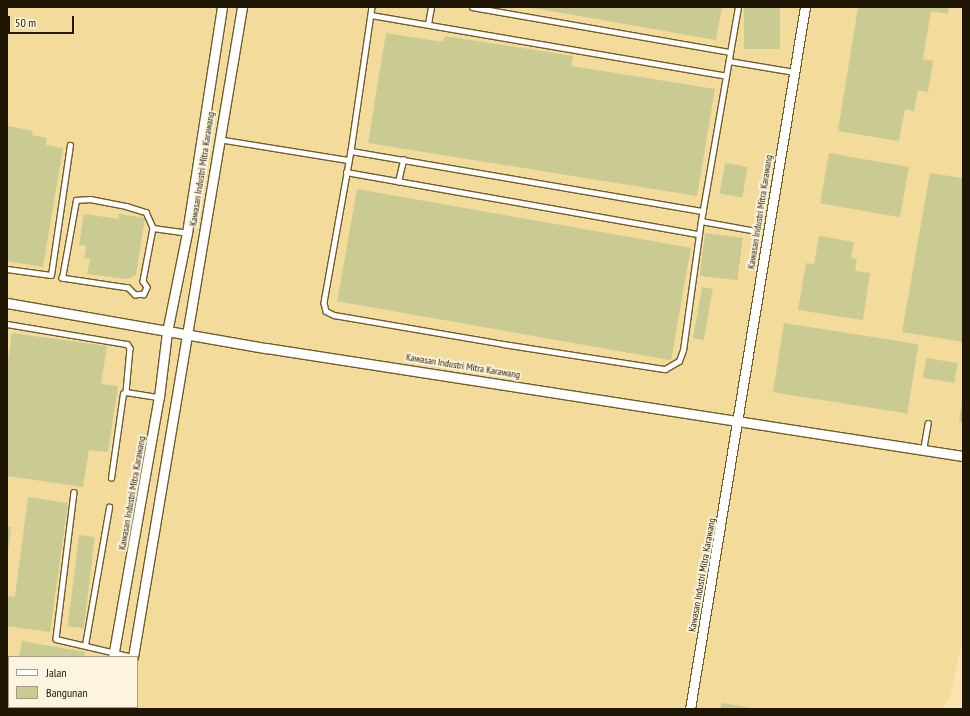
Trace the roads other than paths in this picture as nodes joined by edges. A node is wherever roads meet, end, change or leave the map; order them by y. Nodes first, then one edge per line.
1 (222, 7) edge
2 (242, 7) edge
3 (372, 7) edge
4 (431, 7) edge
5 (472, 7) edge
6 (738, 7) edge
7 (805, 7) edge
8 (371, 15) junction
9 (428, 24) junction
10 (730, 52) junction
11 (729, 61) junction
12 (794, 72) junction
13 (726, 76) junction
14 (218, 139) junction
15 (70, 145) dead end
16 (351, 151) junction
17 (348, 160) junction
18 (403, 160) junction
19 (346, 172) junction
20 (398, 182) junction
21 (703, 211) junction
22 (701, 221) junction
23 (153, 228) junction
24 (751, 230) dead end
25 (187, 233) junction
26 (699, 234) junction
27 (7, 269) edge
28 (7, 303) edge
29 (7, 324) edge
30 (167, 332) junction
31 (187, 335) junction
32 (126, 392) junction
33 (159, 397) junction
34 (736, 420) junction
35 (928, 423) dead end
36 (923, 450) junction
37 (963, 456) edge
38 (110, 478) dead end
39 (74, 492) dead end
40 (109, 507) dead end
41 (85, 645) junction
42 (113, 654) edge
43 (126, 656) edge
44 (133, 656) edge
45 (690, 709) edge

1 - 25 street, Kawasan Industri Mitra Karawang
2 - 14 street, Kawasan Industri Mitra Karawang
3 - 8 lane
4 - 9 lane
5 - 10 lane
6 - 10 lane
7 - 12 street, Kawasan Industri Mitra Karawang
8 - 9 lane
8 - 16 lane
9 - 13 lane
10 - 11 lane
11 - 12 lane
11 - 13 lane
12 - 34 street, Kawasan Industri Mitra Karawang
13 - 21 lane
14 - 17 lane
14 - 31 street, Kawasan Industri Mitra Karawang
15 - 27 lane
16 - 17 lane
16 - 18 lane
17 - 19 lane
18 - 20 lane
18 - 21 lane
19 - 20 lane
19 - 26 lane
20 - 26 lane
21 - 22 lane
22 - 24 lane
22 - 26 lane
23 - 23 lane
23 - 25 lane
25 - 30 street, Kawasan Industri Mitra Karawang
28 - 30 street
29 - 32 lane
30 - 31 street
30 - 33 street, Kawasan Industri Mitra Karawang
31 - 34 street, Kawasan Industri Mitra Karawang
31 - 44 street, Kawasan Industri Mitra Karawang
32 - 33 lane
32 - 38 lane
33 - 42 street, Kawasan Industri Mitra Karawang
34 - 36 street, Kawasan Industri Mitra Karawang
34 - 45 street, Kawasan Industri Mitra Karawang
35 - 36 lane
36 - 37 street, Kawasan Industri Mitra Karawang
39 - 41 lane
40 - 41 lane
41 - 42 lane
42 - 43 lane

